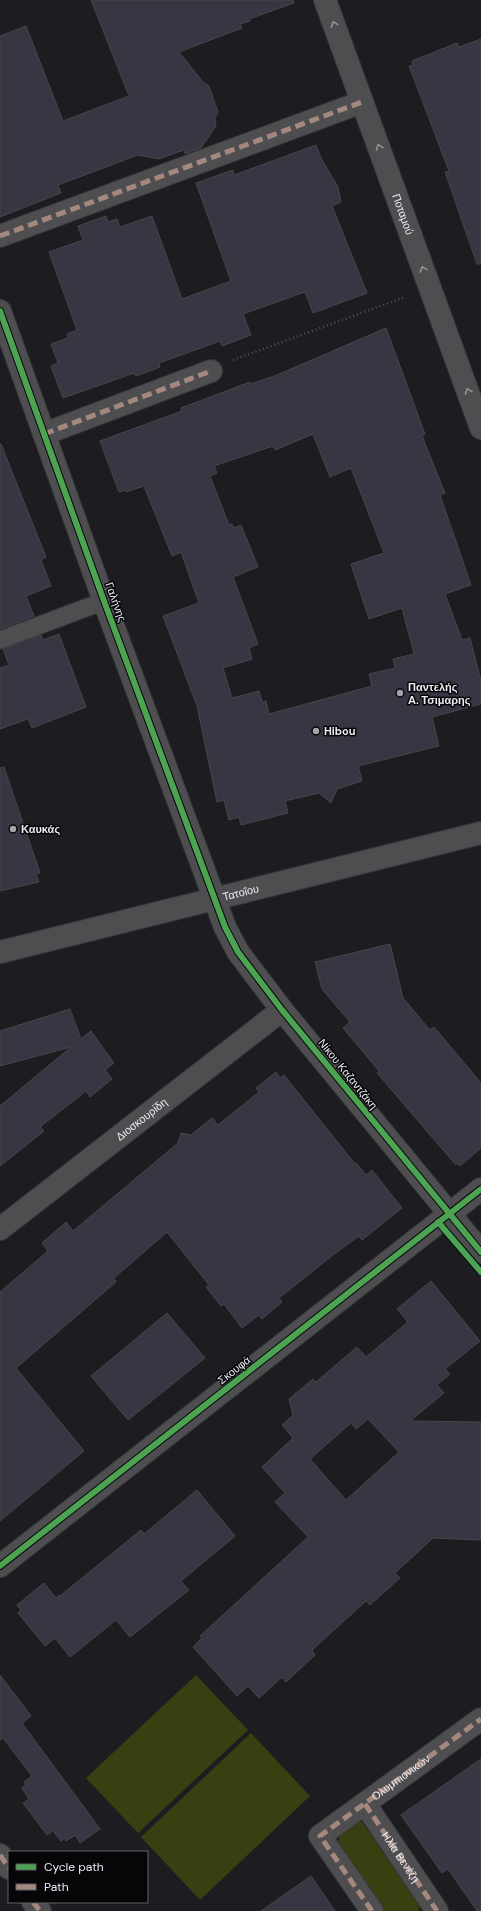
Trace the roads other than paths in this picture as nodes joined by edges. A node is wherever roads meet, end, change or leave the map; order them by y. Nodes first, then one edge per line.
1 (325, 0) edge
2 (362, 102) junction
3 (0, 236) edge
4 (0, 311) edge
5 (211, 371) road end
6 (481, 428) edge
7 (44, 434) junction
8 (104, 601) junction
9 (0, 640) edge
10 (481, 833) edge
11 (215, 899) junction
12 (0, 952) edge
13 (282, 1010) junction
14 (481, 1189) edge
15 (449, 1214) junction
16 (0, 1229) edge
17 (481, 1252) edge
18 (0, 1566) edge
19 (481, 1719) edge
20 (365, 1804) junction
21 (0, 1855) edge
22 (8, 1867) edge
23 (34, 1903) edge
24 (40, 1911) edge
25 (372, 1911) edge
26 (436, 1911) edge

2 -> 1 street, Ποταμού
2 - 3 street
6 -> 2 street, Ποταμού
4 - 7 street, Γαλήνης
5 - 7 street
7 - 8 street, Γαλήνης
8 - 9 lane
8 - 11 street, Γαλήνης
10 - 11 street, Τατοΐου
11 - 12 street, Τατοΐου
11 - 13 street, Νίκου Καζαντζάκη
13 - 15 street, Νίκου Καζαντζάκη
13 - 16 street, Διοσκουρίδη
14 - 15 street, Σκουφά
15 - 17 street, Νίκου Καζαντζάκη
15 - 18 street, Σκουφά
19 - 20 street, Ολυμπιονικών
20 - 25 street, Ολυμπιονικών
20 - 26 street, Ηλία Βενέζη
21 - 22 street
23 - 24 street

